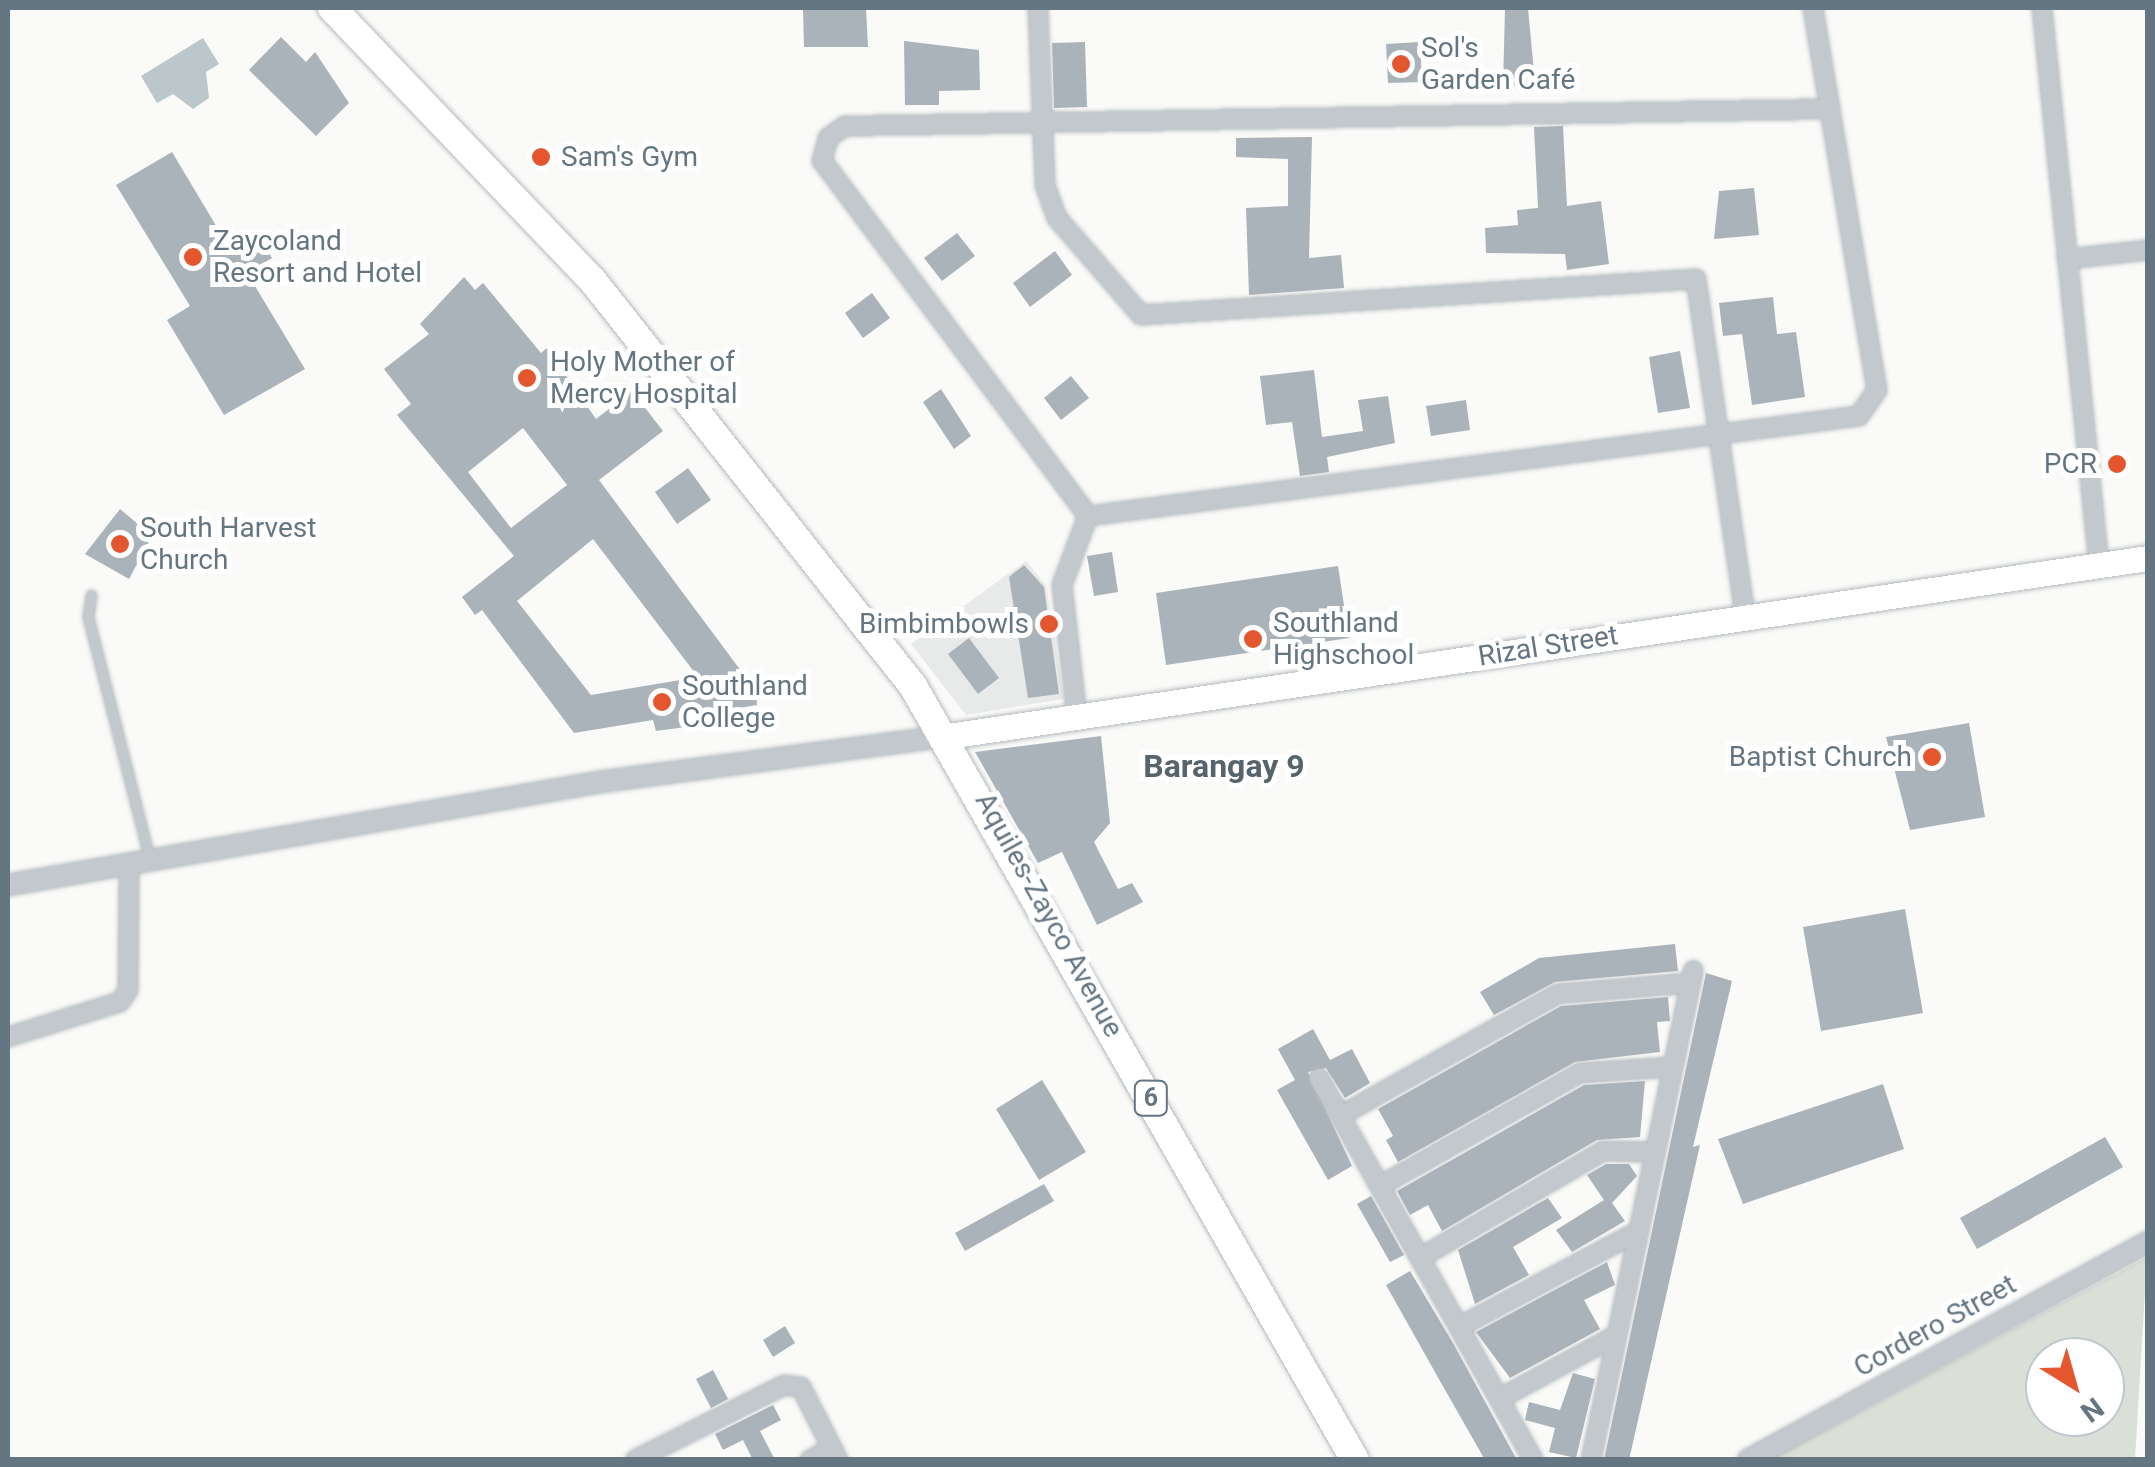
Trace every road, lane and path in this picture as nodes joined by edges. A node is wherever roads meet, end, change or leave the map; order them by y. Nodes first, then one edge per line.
1 (332, 8) edge
2 (1038, 8) edge
3 (1814, 8) edge
4 (2042, 8) edge
5 (1830, 109) junction
6 (1042, 125) junction
7 (2148, 250) edge
8 (2067, 259) junction
9 (1716, 432) junction
10 (1088, 516) junction
11 (2148, 558) edge
12 (2099, 565) junction
13 (91, 595) dead end
14 (1745, 616) junction
15 (1077, 717) junction
16 (948, 736) junction
17 (151, 862) junction
18 (129, 866) junction
19 (8, 885) edge
20 (8, 1037) edge
21 (1673, 1067) junction
22 (1319, 1078) dead end
23 (1340, 1116) junction
24 (1655, 1152) junction
25 (1380, 1186) junction
26 (1639, 1230) junction
27 (2148, 1242) edge
28 (1420, 1258) junction
29 (1459, 1327) junction
30 (1617, 1335) junction
31 (1499, 1400) junction
32 (835, 1454) edge
33 (1355, 1459) edge
34 (636, 1460) edge
35 (810, 1460) edge
36 (1533, 1460) edge
37 (1591, 1460) edge
38 (1748, 1460) edge

1 - 16 highway, 6
2 - 6 street
3 - 5 street
4 - 8 street
5 - 6 street
5 - 9 street
6 - 9 street
6 - 10 street
7 - 8 street
8 - 12 street
9 - 10 street
9 - 14 street
10 - 15 street
11 - 12 main road, Rizal Street
12 - 14 main road, Rizal Street
13 - 17 lane
14 - 15 main road, Rizal Street
15 - 16 main road, Rizal Street
16 - 17 street
16 - 33 highway, Aquiles-Zayco Avenue / 6
17 - 18 street
18 - 19 street
18 - 20 street
21 - 23 street
21 - 24 street
21 - 25 street
22 - 23 street
23 - 25 street
24 - 26 street
24 - 28 street
25 - 28 street
26 - 29 street
26 - 30 street
27 - 38 street, Cordero Street
28 - 29 street
29 - 31 street
30 - 31 street
30 - 37 street
31 - 36 street
32 - 34 street
32 - 35 street

